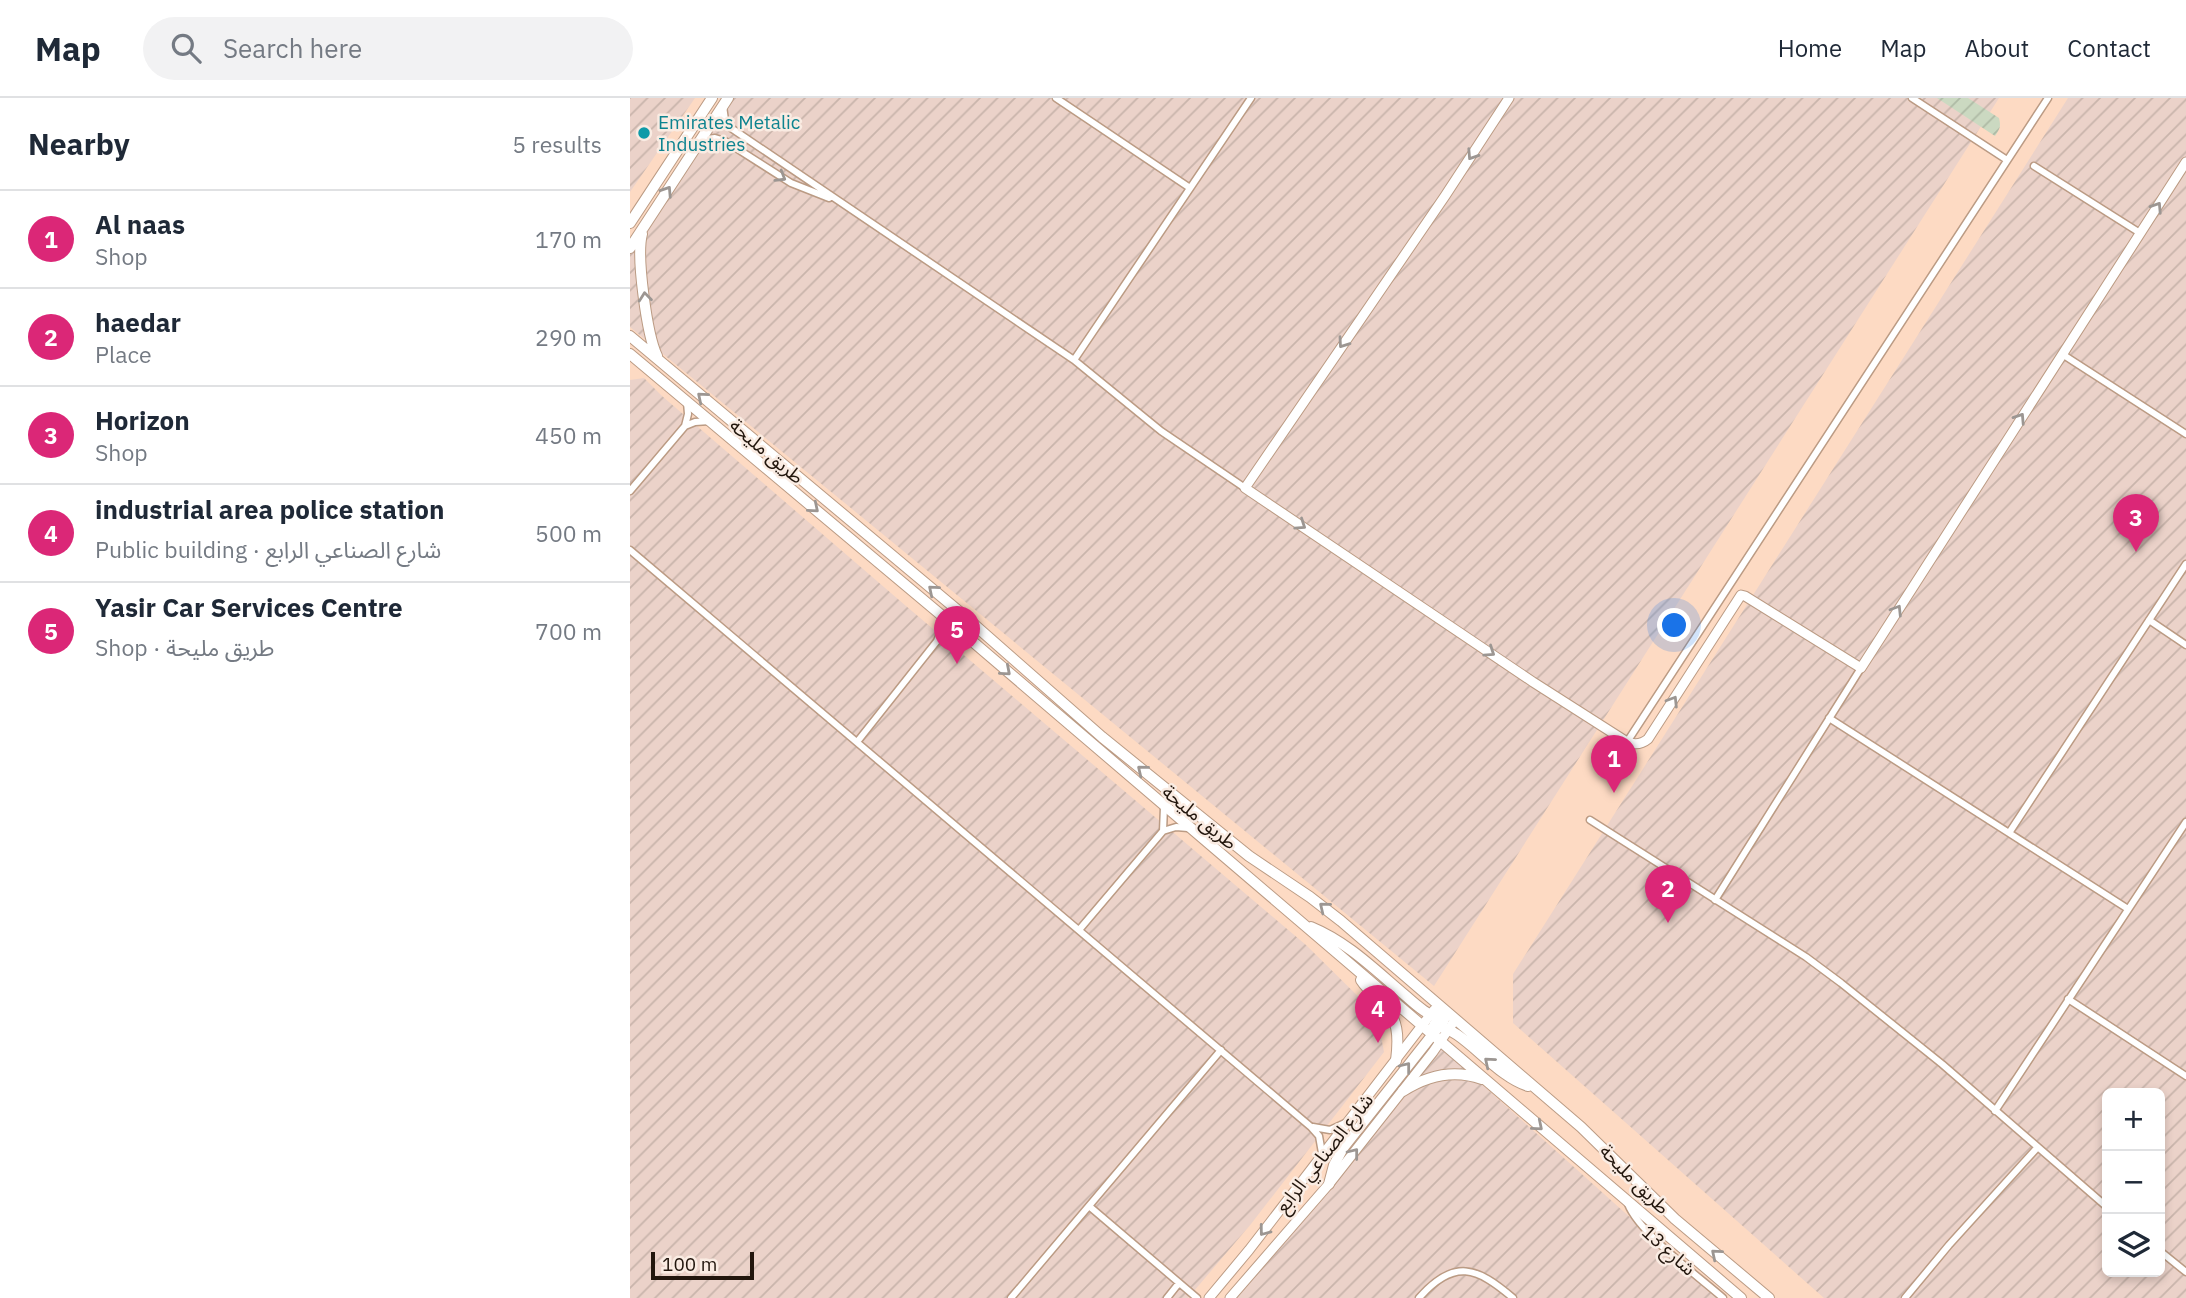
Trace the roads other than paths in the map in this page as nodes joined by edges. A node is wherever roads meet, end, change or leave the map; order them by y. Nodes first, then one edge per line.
1 (712, 98) edge
2 (1056, 98) edge
3 (1251, 98) edge
4 (1509, 98) edge
5 (1912, 98) edge
6 (2048, 98) edge
7 (726, 102) edge
8 (700, 141) junction
9 (2007, 160) junction
10 (2186, 162) edge
11 (2034, 166) dead end
12 (1190, 188) junction
13 (834, 200) junction
14 (630, 223) edge
15 (643, 229) junction
16 (2140, 233) junction
17 (630, 248) edge
18 (630, 336) edge
19 (630, 354) edge
20 (2062, 354) junction
21 (1074, 360) junction
22 (662, 362) junction
23 (630, 368) edge
24 (646, 368) junction
25 (687, 401) junction
26 (710, 421) junction
27 (685, 426) junction
28 (2186, 434) edge
29 (786, 467) junction
30 (769, 471) junction
31 (1245, 488) junction
32 (630, 491) edge
33 (630, 550) edge
34 (2186, 564) edge
35 (940, 614) junction
36 (2149, 620) junction
37 (965, 635) junction
38 (937, 641) junction
39 (2186, 645) edge
40 (1861, 668) junction
41 (1829, 718) junction
42 (856, 742) junction
43 (1627, 742) junction
44 (1164, 807) junction
45 (1590, 820) dead end
46 (2186, 822) edge
47 (1190, 828) junction
48 (1163, 831) junction
49 (2009, 833) junction
50 (1714, 900) junction
51 (2129, 909) junction
52 (1303, 924) junction
53 (1079, 930) junction
54 (1359, 973) junction
55 (2068, 999) junction
56 (1441, 1023) junction
57 (1423, 1026) junction
58 (1221, 1050) junction
59 (1396, 1061) junction
60 (2186, 1076) edge
61 (1486, 1081) junction
62 (1403, 1091) junction
63 (1995, 1111) junction
64 (1347, 1122) junction
65 (1311, 1127) junction
66 (2037, 1147) junction
67 (1322, 1154) junction
68 (1329, 1184) junction
69 (1627, 1202) junction
70 (2102, 1203) edge
71 (1089, 1206) junction
72 (2165, 1255) edge
73 (2186, 1272) edge
74 (1179, 1283) junction
75 (1718, 1296) edge
76 (1011, 1298) edge
77 (1167, 1298) edge
78 (1198, 1298) edge
79 (1209, 1298) edge
80 (1230, 1298) edge
81 (1419, 1298) edge
82 (1513, 1298) edge
83 (1741, 1298) edge
84 (1769, 1298) edge
85 (1905, 1298) edge

1 - 14 main road
2 - 12 street
3 - 12 street
4 -> 31 main road
5 - 9 street
6 - 9 street
7 - 8 main road
7 - 13 street
8 -> 13 street
15 -> 8 main road
9 - 43 street
16 -> 10 main road
11 - 16 street
12 - 21 street
13 - 21 street
15 - 17 main road
22 -> 15 main road
16 - 20 main road
18 - 22 main road, طريق مليحة
19 - 24 main road, طريق مليحة
20 - 28 street
40 -> 20 main road
21 - 31 street
29 -> 22 main road, طريق مليحة
23 - 24 main road
24 - 25 main road, طريق مليحة
25 - 26 main road, طريق مليحة
25 - 27 street
26 - 27 street
26 - 30 main road, طريق مليحة
27 - 32 street
29 - 30 main road
56 -> 29 main road, طريق مليحة
30 -> 35 main road, طريق مليحة
31 -> 43 main road
33 - 42 street
34 - 36 street
35 - 37 main road, طريق مليحة
35 - 38 street
36 - 39 street
36 - 49 street
37 - 38 street
37 -> 44 main road, طريق مليحة
38 - 42 street
40 - 41 street
43 -> 40 main road
41 - 49 street
41 - 50 street
42 - 53 street
44 - 47 main road, طريق مليحة
44 - 48 street
45 - 50 street
46 - 51 street
47 - 48 street
47 - 52 main road, طريق مليحة
48 - 53 street
49 - 51 street
50 - 63 street
51 - 55 street
52 - 54 main road, طريق مليحة
52 - 56 main road
53 - 58 street
54 - 57 main road, طريق مليحة
54 - 59 main road
55 - 60 street
55 - 63 street
56 - 57 main road, طريق مليحة
56 - 61 main road, طريق مليحة
56 - 62 main road, شارع الصناعي الرابع
68 -> 56 main road
84 -> 56 main road, طريق مليحة
57 - 59 main road, شارع الصناعي الرابع
58 - 65 street
58 - 71 street
59 - 64 main road, شارع الصناعي الرابع
61 - 62 main road
61 -> 69 main road, طريق مليحة
68 -> 62 main road, شارع الصناعي الرابع
63 - 66 street
64 - 65 street
64 - 67 main road, شارع الصناعي الرابع
65 - 67 street
66 - 70 street
66 - 85 street
67 -> 79 main road, شارع الصناعي الرابع
68 - 80 main road, شارع الصناعي الرابع
69 - 75 street, شارع 13
69 - 83 main road, طريق مليحة
71 - 74 street
71 - 76 street
72 - 73 street
74 - 77 street
74 - 78 street
81 - 82 street

